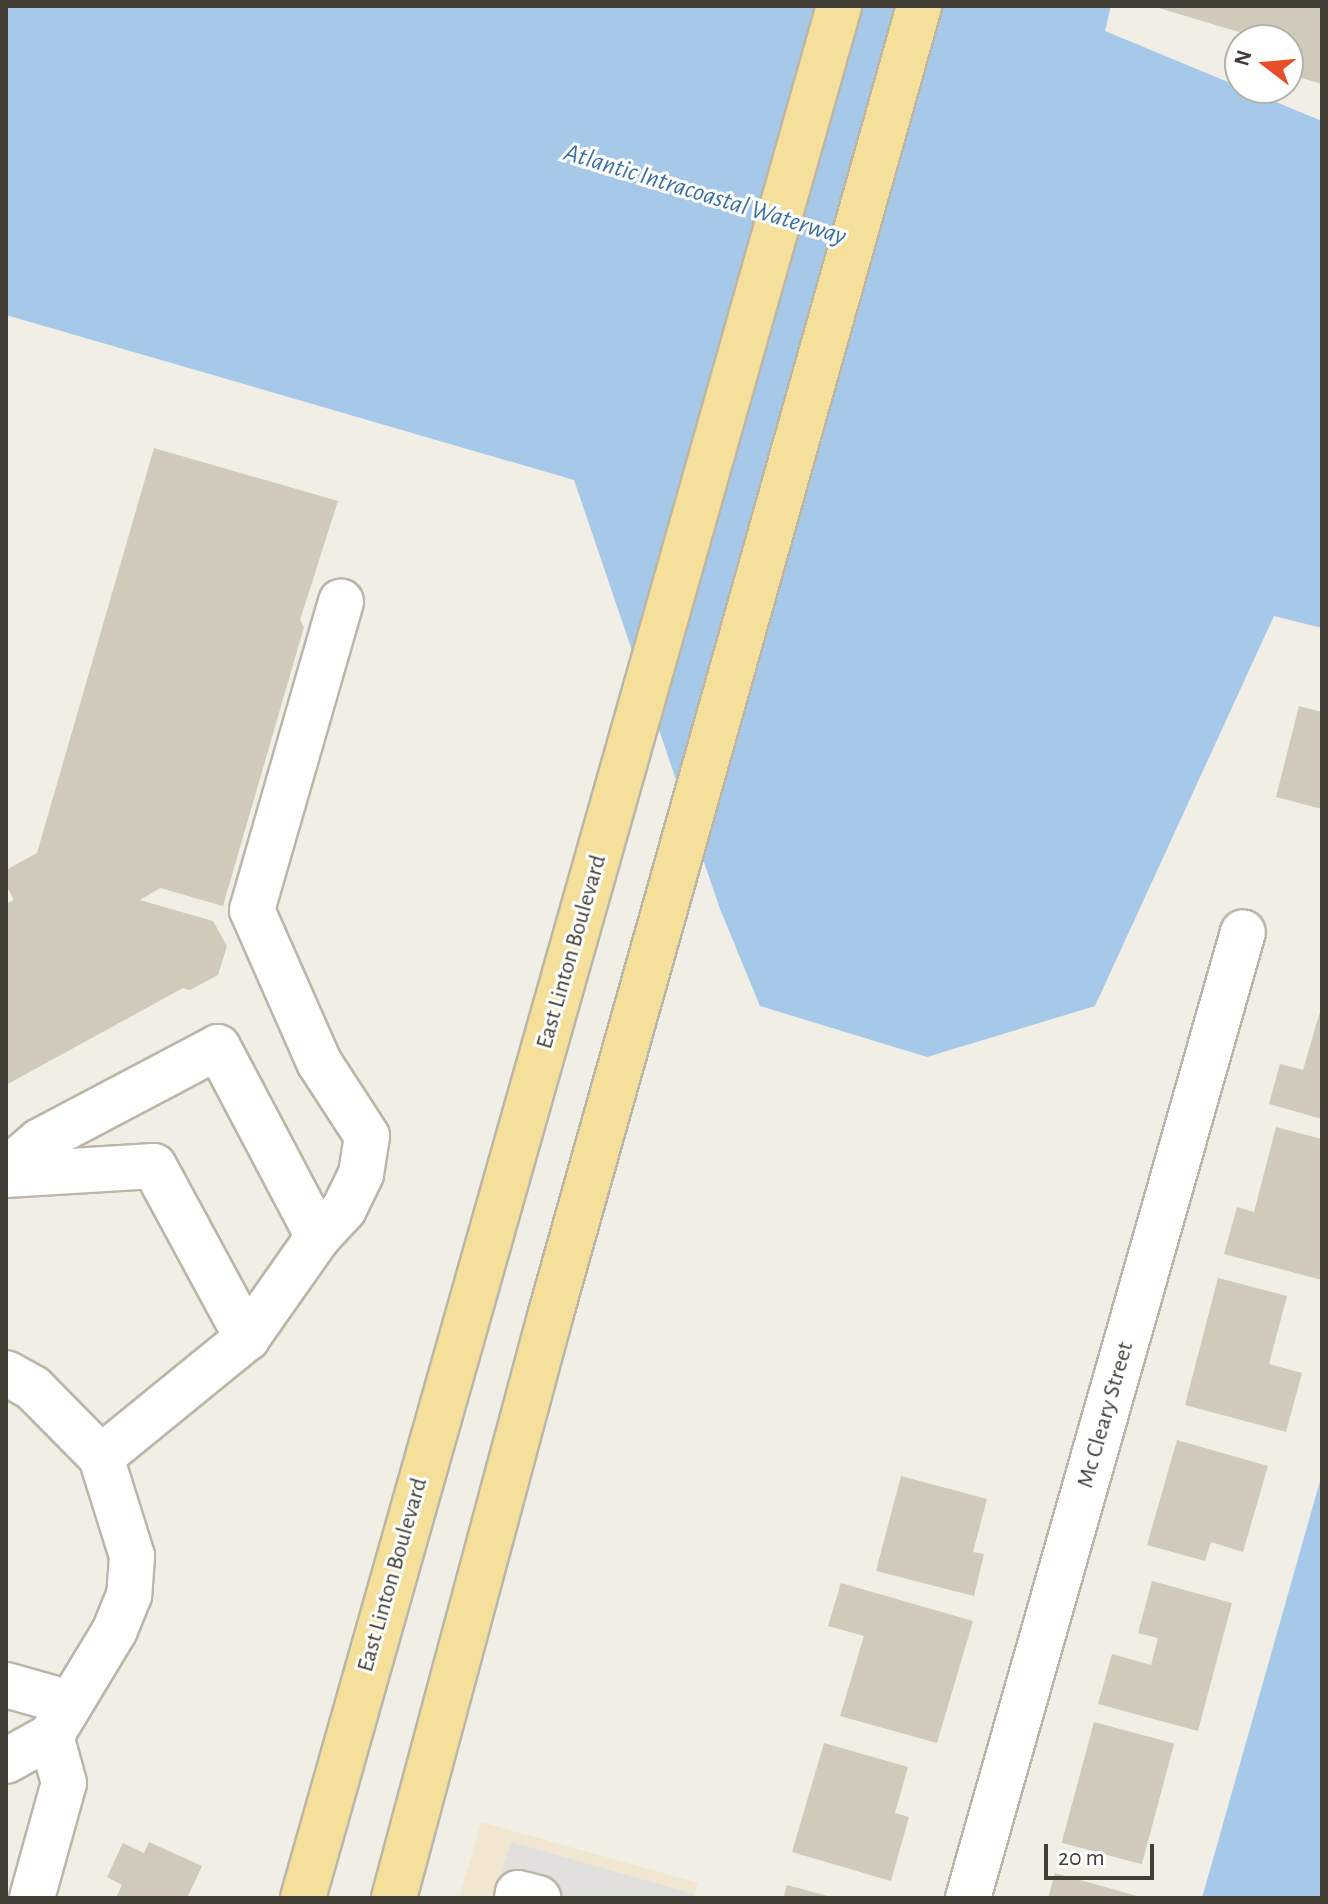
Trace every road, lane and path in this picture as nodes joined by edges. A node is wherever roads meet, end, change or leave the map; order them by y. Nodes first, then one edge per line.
1 (839, 6) edge
2 (919, 6) edge
3 (341, 602) dead end
4 (1243, 932) dead end
5 (6, 1172) edge
6 (318, 1237) junction
7 (247, 1338) junction
8 (6, 1373) edge
9 (101, 1457) junction
10 (6, 1685) edge
11 (60, 1719) junction
12 (6, 1761) edge
13 (32, 1898) edge
14 (303, 1898) edge
15 (394, 1898) edge
16 (517, 1898) edge
17 (538, 1898) edge
18 (968, 1898) edge

1 - 14 main road, East Linton Boulevard
2 - 15 main road
3 - 6 street
4 - 18 street, Mc Cleary Street
5 - 6 street
5 - 7 street
6 - 7 street
7 - 9 street
8 - 9 street
9 - 11 street
10 - 11 street
11 - 12 street
11 - 13 street
16 - 17 street

